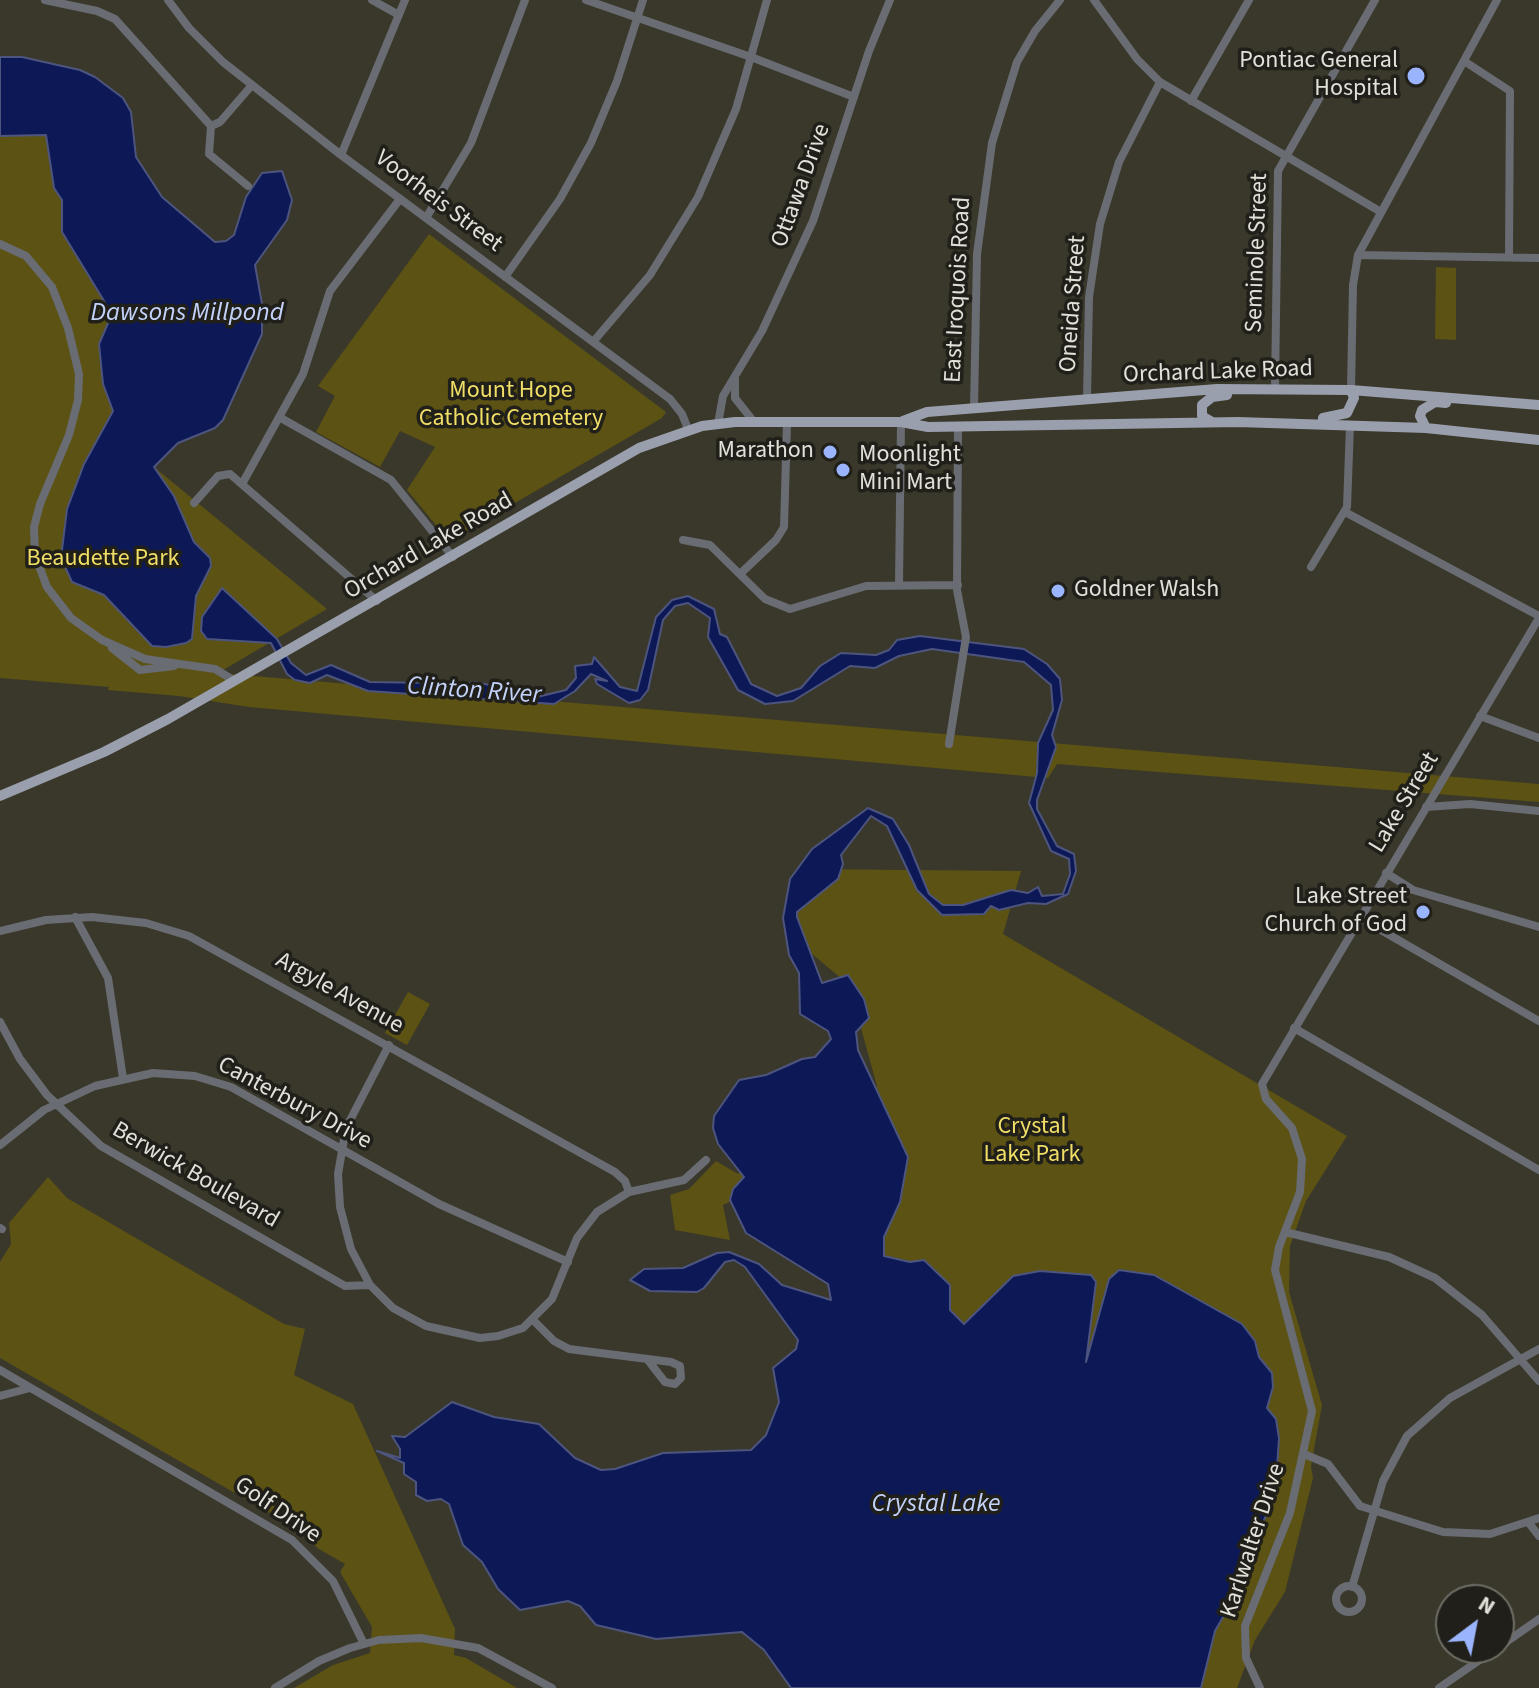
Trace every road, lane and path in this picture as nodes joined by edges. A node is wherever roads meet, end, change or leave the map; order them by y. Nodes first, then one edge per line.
1 (45, 0) edge
2 (168, 0) edge
3 (372, 0) edge
4 (405, 0) edge
5 (525, 0) edge
6 (586, 0) edge
7 (643, 0) edge
8 (767, 0) edge
9 (890, 0) edge
10 (1060, 0) edge
11 (1094, 0) edge
12 (1249, 0) edge
13 (1375, 0) edge
14 (1497, 0) edge
15 (399, 15) junction
16 (638, 17) junction
17 (751, 57) junction
18 (1464, 61) junction
19 (1160, 82) junction
20 (252, 85) junction
21 (854, 97) junction
22 (1191, 101) junction
23 (211, 126) junction
24 (341, 155) junction
25 (1285, 156) junction
26 (248, 186) dead end
27 (400, 199) junction
28 (1381, 212) junction
29 (426, 218) junction
30 (0, 244) edge
31 (1358, 255) junction
32 (1509, 257) junction
33 (1539, 258) edge
34 (505, 277) junction
35 (593, 342) junction
36 (735, 378) junction
37 (1275, 389) junction
38 (1351, 390) junction
39 (1087, 398) junction
40 (1047, 401) junction
41 (1539, 405) edge
42 (974, 408) junction
43 (279, 417) junction
44 (754, 422) junction
45 (901, 422) junction
46 (1212, 422) junction
47 (1238, 422) junction
48 (787, 423) junction
49 (1045, 423) junction
50 (718, 424) junction
51 (1350, 425) junction
52 (958, 426) junction
53 (1426, 428) junction
54 (688, 429) junction
55 (1539, 440) edge
56 (242, 484) junction
57 (194, 503) dead end
58 (1345, 512) junction
59 (683, 540) dead end
60 (453, 557) junction
61 (1311, 567) dead end
62 (740, 574) junction
63 (899, 584) junction
64 (958, 585) junction
65 (377, 601) junction
66 (1539, 617) edge
67 (235, 681) junction
68 (1480, 716) junction
69 (1539, 738) edge
70 (949, 744) dead end
71 (0, 796) edge
72 (1426, 807) junction
73 (1539, 811) edge
74 (1386, 873) junction
75 (75, 917) junction
76 (1360, 918) junction
77 (1539, 927) edge
78 (0, 931) edge
79 (1539, 1021) edge
80 (0, 1022) edge
81 (1294, 1028) junction
82 (389, 1045) junction
83 (123, 1078) junction
84 (1262, 1091) joint
85 (54, 1104) junction
86 (0, 1145) edge
87 (341, 1150) junction
88 (706, 1160) dead end
89 (1539, 1170) edge
90 (629, 1192) junction
91 (1285, 1232) junction
92 (568, 1262) junction
93 (370, 1285) junction
94 (533, 1320) junction
95 (1539, 1349) edge
96 (647, 1359) dead end
97 (1519, 1359) junction
98 (0, 1370) edge
99 (1539, 1381) edge
100 (31, 1387) junction
101 (0, 1396) edge
102 (1304, 1454) junction
103 (1373, 1512) junction
104 (1539, 1518) edge
105 (1529, 1523) junction
106 (1539, 1536) edge
107 (1352, 1587) dead end
108 (1539, 1619) edge
109 (1515, 1635) edge
110 (364, 1644) junction
111 (1474, 1664) edge
112 (275, 1688) edge
113 (552, 1688) edge
114 (1260, 1688) edge
115 (1439, 1688) edge

1 - 23 street
2 - 20 street, Voorheis Street
3 - 15 street
4 - 15 street
5 - 29 street
6 - 16 street
7 - 16 street
8 - 17 street
9 - 21 street, Ottawa Drive
10 - 42 street, East Iroquois Road
11 - 19 street
12 - 22 street
13 - 25 street, Seminole Street
14 - 18 street
15 - 24 street
16 - 17 street
16 - 34 street
17 - 21 street
17 - 35 street
18 - 28 street
18 - 32 street
19 - 22 street
19 - 39 street, Oneida Street
20 - 23 street
20 - 24 street, Voorheis Street
21 - 36 street, Ottawa Drive
22 - 25 street
23 - 26 street
24 - 27 street, Voorheis Street
25 - 28 street
25 - 37 street, Seminole Street
27 - 29 street, Voorheis Street
27 - 43 street
28 - 31 street
29 - 34 street, Voorheis Street
30 - 67 street
31 - 32 street
31 - 38 street
32 - 33 street
34 - 35 street, Voorheis Street
35 - 54 street, Voorheis Street
36 - 44 street
36 - 50 street, Ottawa Drive
37 - 38 main road, Orchard Lake Road
37 - 39 main road, Orchard Lake Road
37 - 46 main road
38 - 41 main road, Orchard Lake Road
38 - 47 main road
39 - 40 main road, Orchard Lake Road
40 - 42 main road, Orchard Lake Road
40 - 49 main road
41 - 53 main road
42 - 45 main road, Orchard Lake Road
43 - 56 street
43 - 60 street
44 - 48 main road, Orchard Lake Road
44 - 50 main road, Orchard Lake Road
45 - 48 main road, Orchard Lake Road
45 - 52 main road, Orchard Lake Road
45 - 63 street
46 - 47 main road, Orchard Lake Road
46 - 49 main road, Orchard Lake Road
47 - 51 main road, Orchard Lake Road
48 - 62 street
49 - 52 main road, Orchard Lake Road
50 - 54 main road, Orchard Lake Road
51 - 53 main road, Orchard Lake Road
51 - 58 street
52 - 64 street
53 - 55 main road, Orchard Lake Road
54 - 60 main road, Orchard Lake Road
56 - 57 street
56 - 65 street
58 - 61 street
58 - 66 street
59 - 62 street
60 - 65 main road, Orchard Lake Road
62 - 63 street
63 - 64 street
64 - 70 street
65 - 67 main road, Orchard Lake Road
66 - 68 street, Lake Street
67 - 71 main road, Orchard Lake Road
68 - 69 street
68 - 72 street, Lake Street
72 - 73 street
72 - 74 street, Lake Street
74 - 76 street, Lake Street
74 - 77 street
75 - 78 street, Argyle Avenue
75 - 82 street, Argyle Avenue
75 - 83 street
76 - 79 street
76 - 81 street, Lake Street
80 - 85 street, Berwick Boulevard
81 - 84 street, Lake Street
81 - 89 street
82 - 87 street
82 - 90 street, Argyle Avenue
83 - 85 street, Canterbury Drive
83 - 87 street, Canterbury Drive
84 - 91 street, Karlwalter Drive
85 - 86 street, Canterbury Drive
85 - 93 street, Berwick Boulevard
87 - 92 street, Canterbury Drive
87 - 93 street
88 - 90 street
90 - 92 street
91 - 97 street
91 - 102 street, Karlwalter Drive
92 - 94 street
93 - 94 street
94 - 96 street
95 - 97 street
97 - 99 street
97 - 103 street
98 - 100 street, Golf Drive
100 - 101 street
100 - 110 street, Golf Drive
102 - 103 street
102 - 114 street, Karlwalter Drive
103 - 105 street
103 - 107 street
104 - 105 street
105 - 106 street
108 - 109 street
110 - 112 street
110 - 113 street
111 - 115 street

